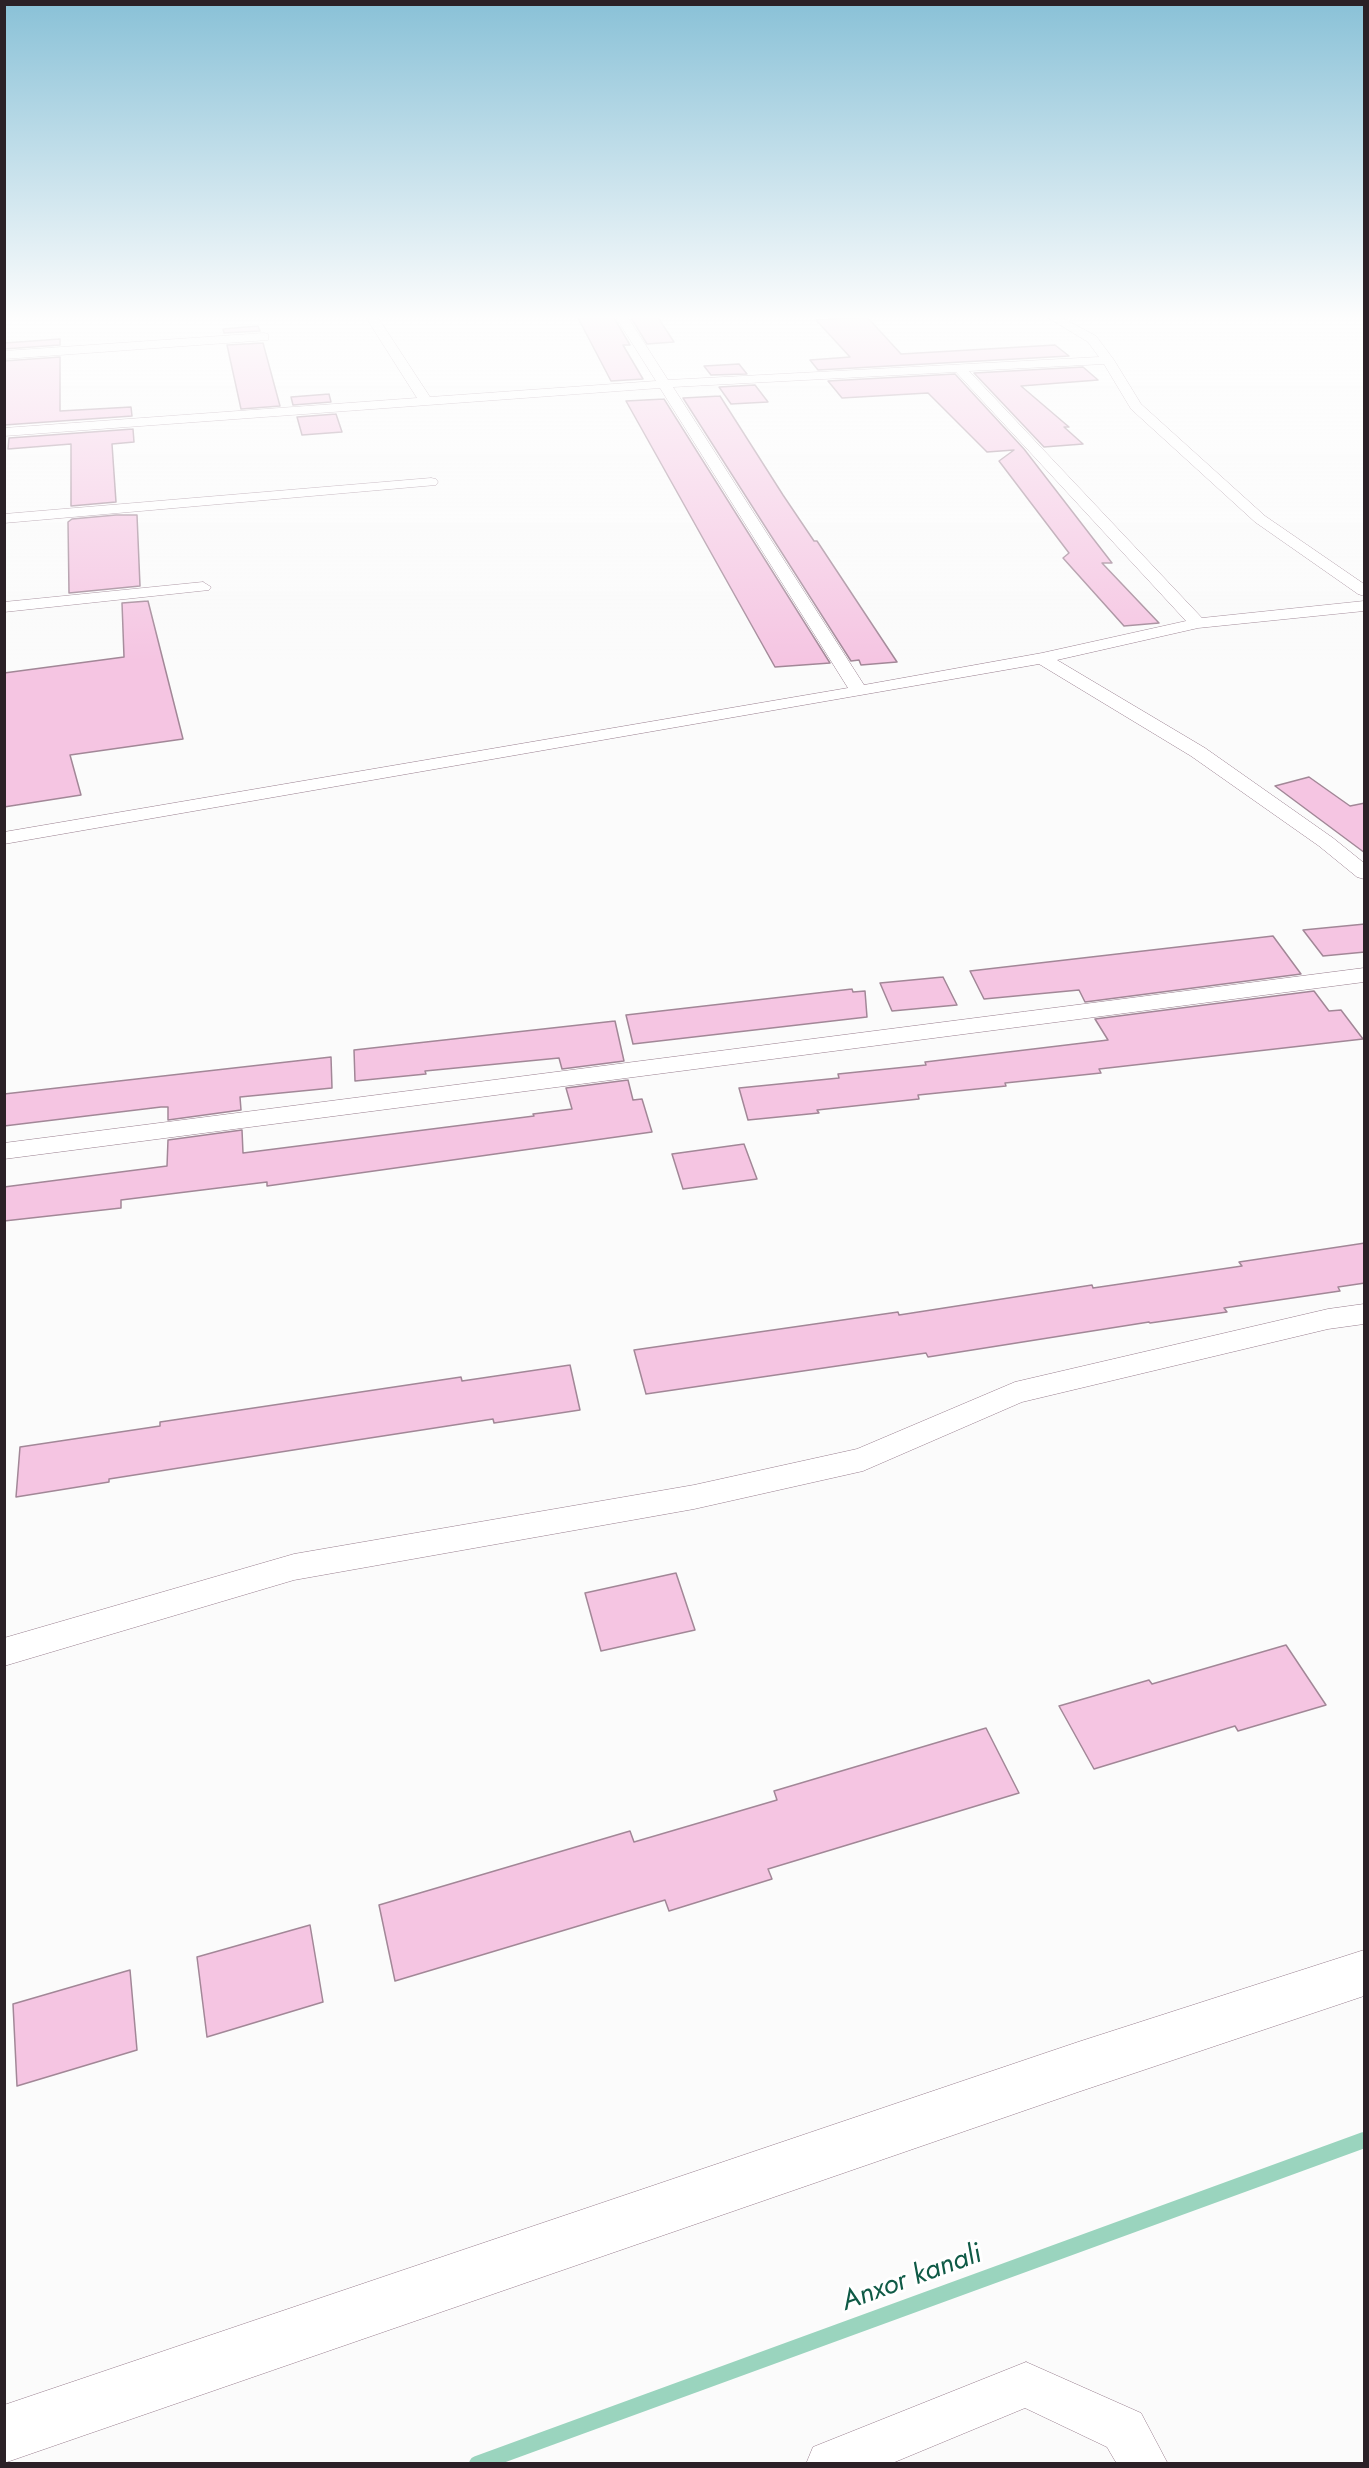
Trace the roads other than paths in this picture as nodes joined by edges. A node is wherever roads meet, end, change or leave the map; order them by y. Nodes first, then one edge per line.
1 (693, 431) edge
2 (1018, 431) edge
3 (1164, 431) edge
4 (431, 482) dead end
5 (4, 519) edge
6 (203, 587) dead end
7 (1365, 591) edge
8 (1365, 606) edge
9 (4, 607) edge
10 (1198, 623) junction
11 (1042, 658) junction
12 (859, 691) junction
13 (4, 838) edge
14 (1365, 873) edge
15 (1365, 975) edge
16 (4, 1151) edge
17 (1365, 1314) edge
18 (4, 1652) edge
19 (1365, 1973) edge
20 (4, 2434) edge
21 (830, 2463) edge
22 (1144, 2463) edge

1 - 12 street
2 - 10 street
3 - 7 street
4 - 5 street
6 - 9 street
8 - 10 street
10 - 11 street
11 - 12 street
11 - 14 street
12 - 13 street
15 - 16 street
17 - 18 street
19 - 20 street
21 - 22 street

